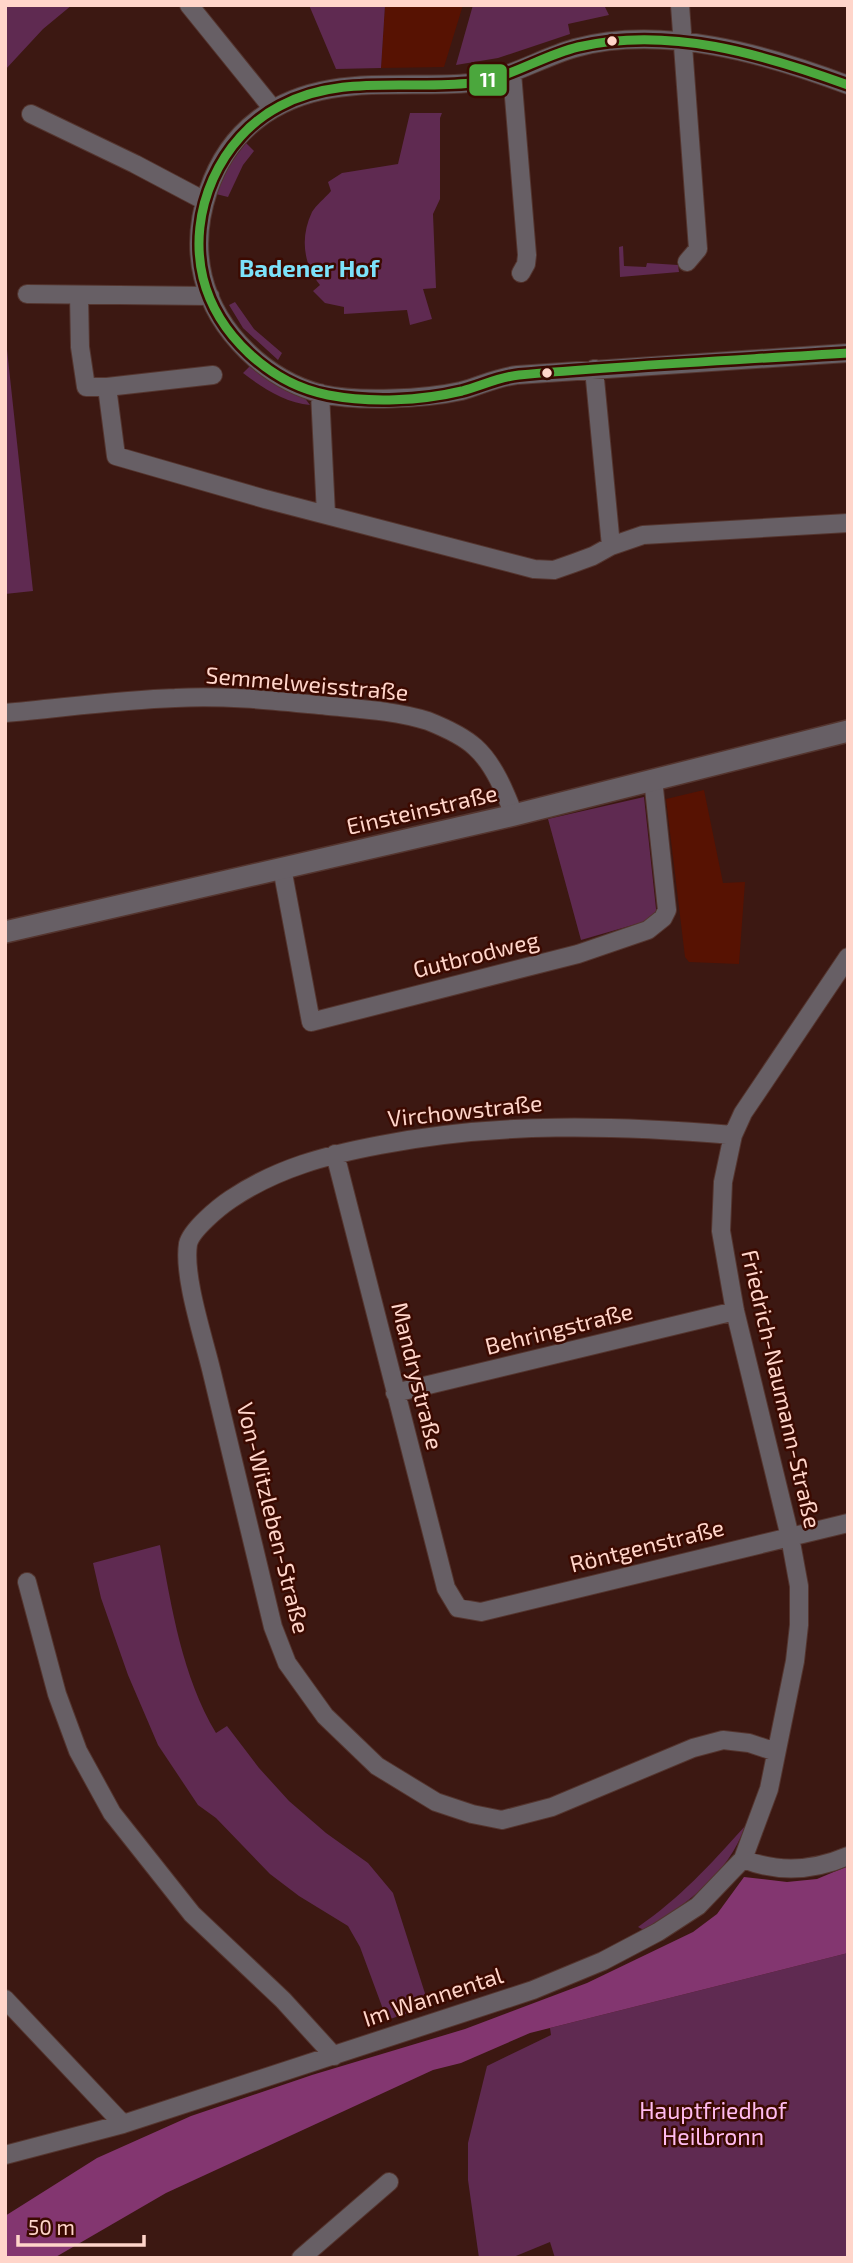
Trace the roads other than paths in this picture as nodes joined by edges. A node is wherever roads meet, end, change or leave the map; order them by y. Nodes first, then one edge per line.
1 (189, 5) edge
2 (680, 5) edge
3 (682, 42) junction
4 (512, 73) junction
5 (848, 85) edge
6 (273, 109) junction
7 (31, 114) dead end
8 (205, 201) junction
9 (687, 262) dead end
10 (521, 273) dead end
11 (27, 294) dead end
12 (79, 295) junction
13 (210, 296) junction
14 (848, 353) edge
15 (594, 369) junction
16 (213, 375) dead end
17 (107, 387) junction
18 (320, 393) junction
19 (326, 514) junction
20 (848, 523) edge
21 (611, 546) junction
22 (5, 713) edge
23 (848, 731) edge
24 (653, 779) junction
25 (514, 815) junction
26 (282, 868) junction
27 (5, 932) edge
28 (848, 957) edge
29 (733, 1135) junction
30 (335, 1154) junction
31 (189, 1241) joint
32 (735, 1311) junction
33 (395, 1393) junction
34 (848, 1523) edge
35 (790, 1537) junction
36 (27, 1582) dead end
37 (458, 1608) joint
38 (776, 1752) junction
39 (848, 1856) edge
40 (743, 1859) junction
41 (5, 1999) edge
42 (334, 2056) junction
43 (123, 2124) junction
44 (5, 2155) edge
45 (389, 2182) dead end
46 (301, 2258) edge

1 - 6 street
2 - 3 street
3 - 4 street
3 - 5 street
3 - 9 street
4 - 6 street
4 - 10 street
6 - 8 street
7 - 8 street
8 - 13 street
11 - 12 street
12 - 13 street
12 - 17 street
13 - 18 street
14 - 15 street
15 - 18 street
15 - 21 street
16 - 17 street
17 - 19 street
18 - 19 street
19 - 21 street
20 - 21 street
22 - 25 street, Semmelweisstraße
23 - 24 street, Einsteinstraße
24 - 25 street, Einsteinstraße
24 - 26 street, Gutbrodweg
25 - 26 street, Einsteinstraße
26 - 27 street, Einsteinstraße
28 - 29 street, Friedrich-Naumann-Straße
29 - 30 street, Virchowstraße
29 - 32 street, Friedrich-Naumann-Straße
30 - 31 street, Virchowstraße
30 - 33 street, Mandrystraße
31 - 38 street, Von-Witzleben-Straße
32 - 33 street, Behringstraße
32 - 35 street, Friedrich-Naumann-Straße
33 - 37 street, Mandrystraße
34 - 35 street, Röntgenstraße
35 - 37 street, Röntgenstraße
35 - 38 street, Friedrich-Naumann-Straße
36 - 42 street
38 - 40 street, Friedrich-Naumann-Straße
39 - 40 street
40 - 42 street, Im Wannental
41 - 43 street
42 - 43 street, Im Wannental
43 - 44 street, Im Wannental
45 - 46 street

